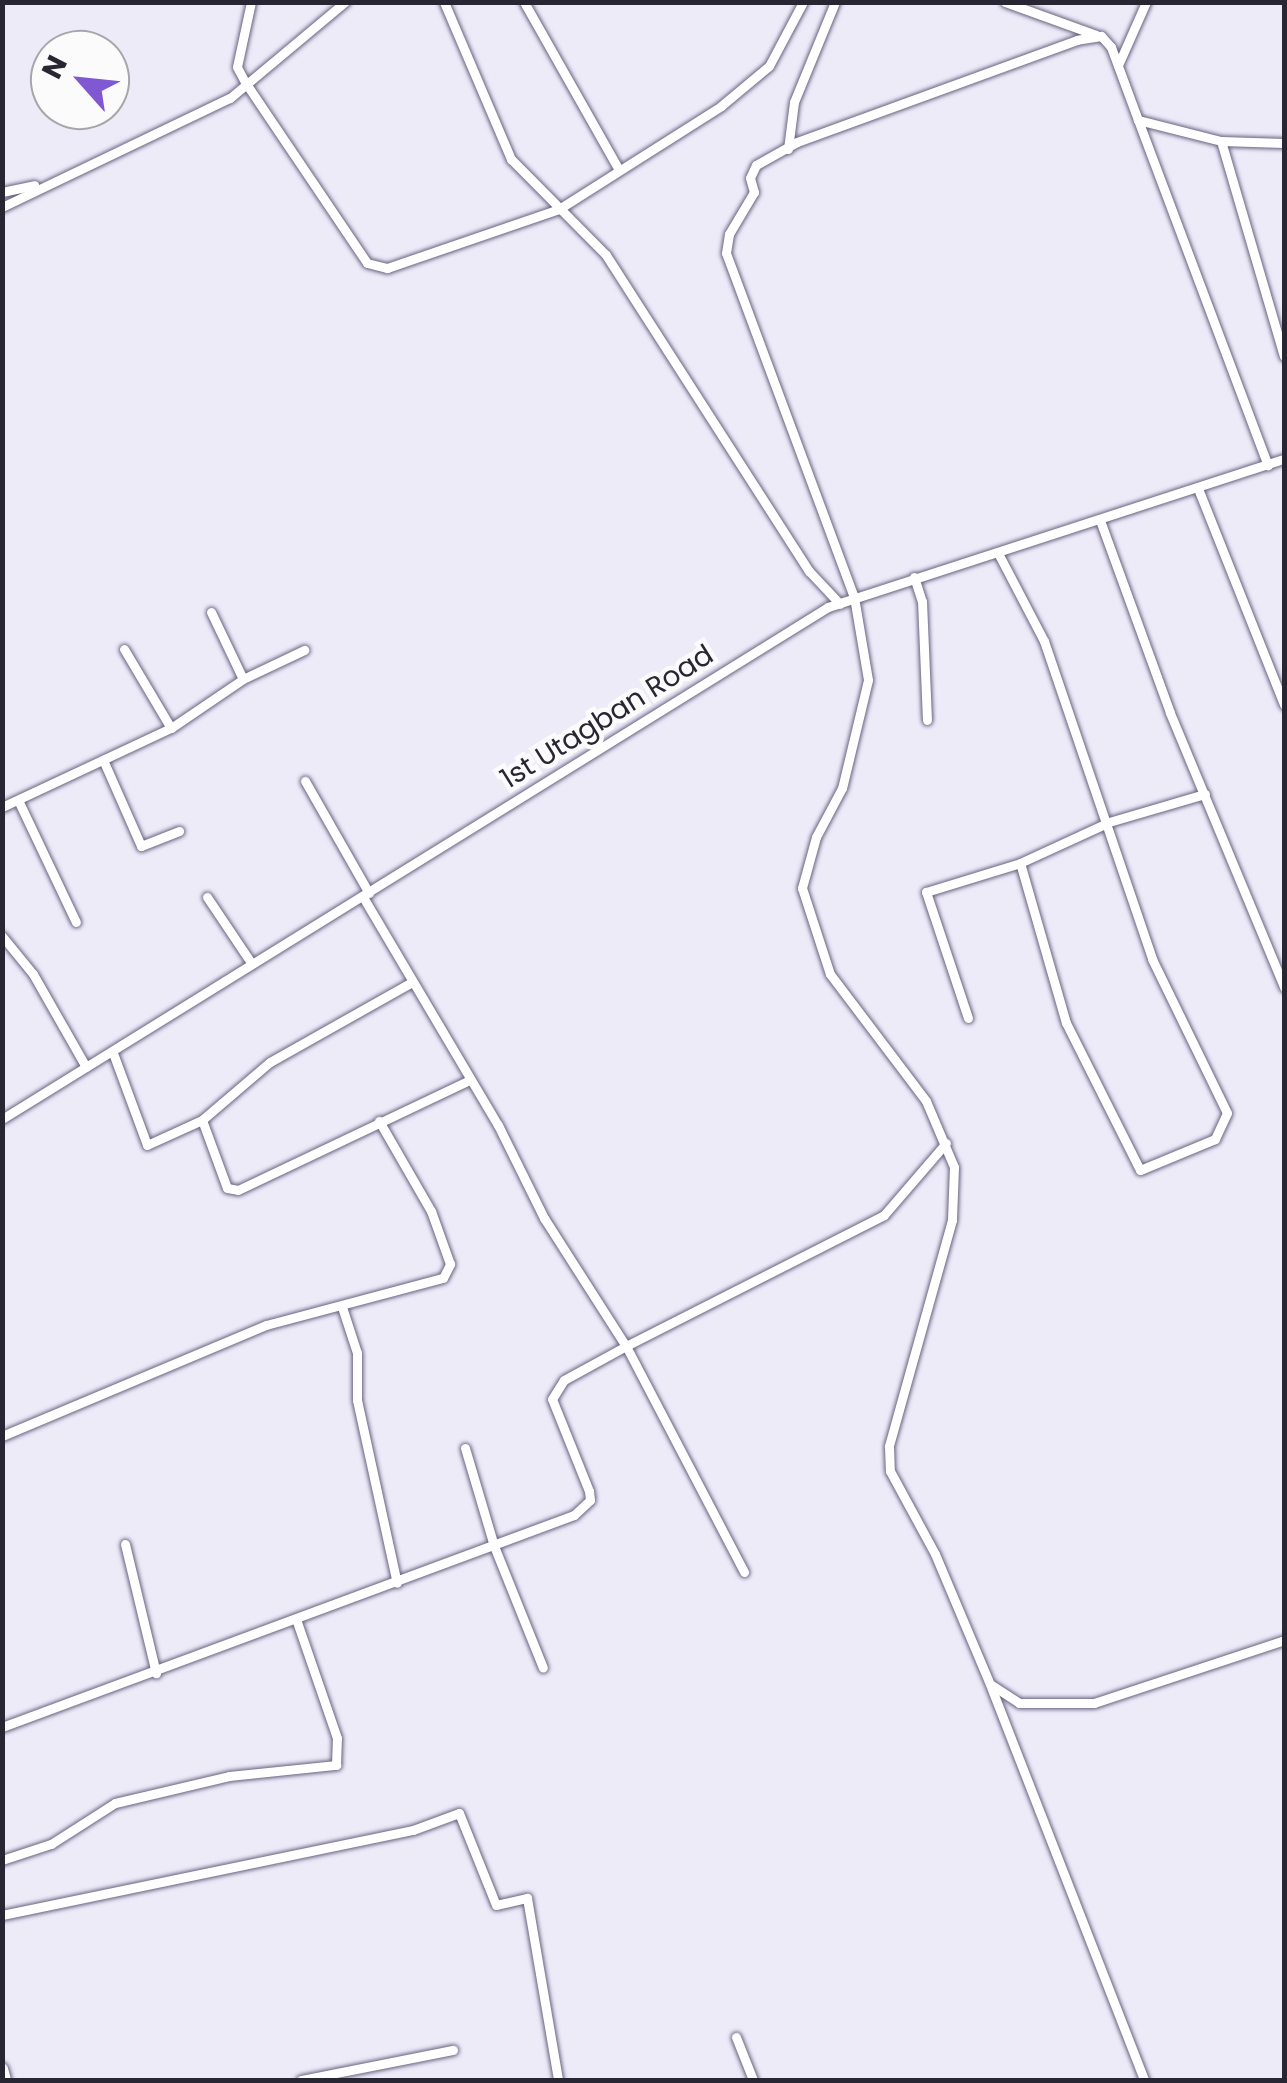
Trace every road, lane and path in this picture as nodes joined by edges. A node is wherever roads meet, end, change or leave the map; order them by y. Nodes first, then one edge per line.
1 (250, 2) edge
2 (346, 2) edge
3 (444, 2) edge
4 (524, 2) edge
5 (803, 2) edge
6 (836, 2) edge
7 (1005, 2) edge
8 (1146, 2) edge
9 (1100, 36) junction
10 (1119, 63) junction
11 (244, 82) junction
12 (1138, 120) junction
13 (1221, 141) junction
14 (1284, 143) edge
15 (788, 148) junction
16 (618, 168) junction
17 (44, 183) junction
18 (2, 192) edge
19 (2, 207) edge
20 (559, 208) junction
21 (1284, 356) edge
22 (1284, 459) edge
23 (1268, 465) junction
24 (1199, 491) junction
25 (1101, 523) junction
26 (998, 553) junction
27 (914, 577) junction
28 (854, 597) junction
29 (840, 604) junction
30 (211, 612) dead end
31 (124, 649) dead end
32 (304, 650) dead end
33 (243, 679) junction
34 (1284, 705) edge
35 (926, 720) dead end
36 (172, 728) junction
37 (104, 762) junction
38 (305, 780) dead end
39 (1205, 794) junction
40 (18, 800) junction
41 (2, 807) edge
42 (1109, 822) junction
43 (179, 832) dead end
44 (1020, 863) junction
45 (366, 895) junction
46 (207, 897) dead end
47 (76, 922) dead end
48 (2, 936) edge
49 (250, 961) junction
50 (410, 983) junction
51 (1284, 986) edge
52 (968, 1018) dead end
53 (112, 1053) junction
54 (86, 1067) junction
55 (470, 1080) junction
56 (2, 1119) edge
57 (202, 1120) junction
58 (378, 1120) junction
59 (946, 1143) junction
60 (342, 1307) junction
61 (626, 1346) junction
62 (2, 1436) edge
63 (465, 1448) dead end
64 (125, 1544) dead end
65 (494, 1546) junction
66 (744, 1572) dead end
67 (397, 1584) junction
68 (296, 1619) junction
69 (1284, 1640) edge
70 (543, 1668) dead end
71 (156, 1673) junction
72 (990, 1684) junction
73 (2, 1727) edge
74 (2, 1860) edge
75 (2, 1915) edge
76 (736, 2037) dead end
77 (453, 2050) dead end
78 (2, 2069) edge
79 (357, 2075) edge
80 (5, 2080) edge
81 (301, 2080) edge
82 (558, 2080) edge
83 (754, 2080) edge
84 (1144, 2080) edge

1 - 11 street
2 - 11 street
3 - 20 street
4 - 16 street
5 - 16 street
6 - 15 street
7 - 9 street
8 - 10 street
9 - 10 street
9 - 15 street
10 - 12 street
11 - 17 street
11 - 20 street
12 - 13 street
12 - 23 street
13 - 14 street
13 - 21 street
15 - 28 street
16 - 20 street
17 - 18 street
17 - 19 street
20 - 29 street
22 - 23 street, 1st Utagban Road
23 - 24 street, 1st Utagban Road
24 - 25 street, 1st Utagban Road
24 - 34 street
25 - 26 street, 1st Utagban Road
25 - 39 street
26 - 27 street, 1st Utagban Road
26 - 42 street
27 - 28 street, 1st Utagban Road
27 - 35 street
28 - 29 street, 1st Utagban Road
28 - 59 street
29 - 45 street, 1st Utagban Road
30 - 33 street
31 - 36 street
32 - 33 street
33 - 36 street
36 - 37 street
37 - 40 street
37 - 43 street
38 - 45 street
39 - 42 street
39 - 51 street
40 - 41 street
40 - 47 street
42 - 44 street
42 - 44 street
44 - 52 street
45 - 49 street, 1st Utagban Road
45 - 50 street
46 - 49 street
48 - 54 street
49 - 53 street, 1st Utagban Road
50 - 55 street
50 - 57 street
53 - 54 street, 1st Utagban Road
53 - 57 street
54 - 56 street, 1st Utagban Road
55 - 58 street
55 - 61 street
57 - 58 street
58 - 60 street
59 - 61 street
59 - 72 street
60 - 62 street
60 - 67 street
61 - 65 street
61 - 66 street
63 - 65 street
64 - 71 street
65 - 67 street
65 - 70 street
67 - 68 street
68 - 71 street
68 - 74 street
69 - 72 street
71 - 73 street
72 - 84 street
75 - 82 street
76 - 83 street
77 - 79 street
78 - 80 main road
79 - 81 street

